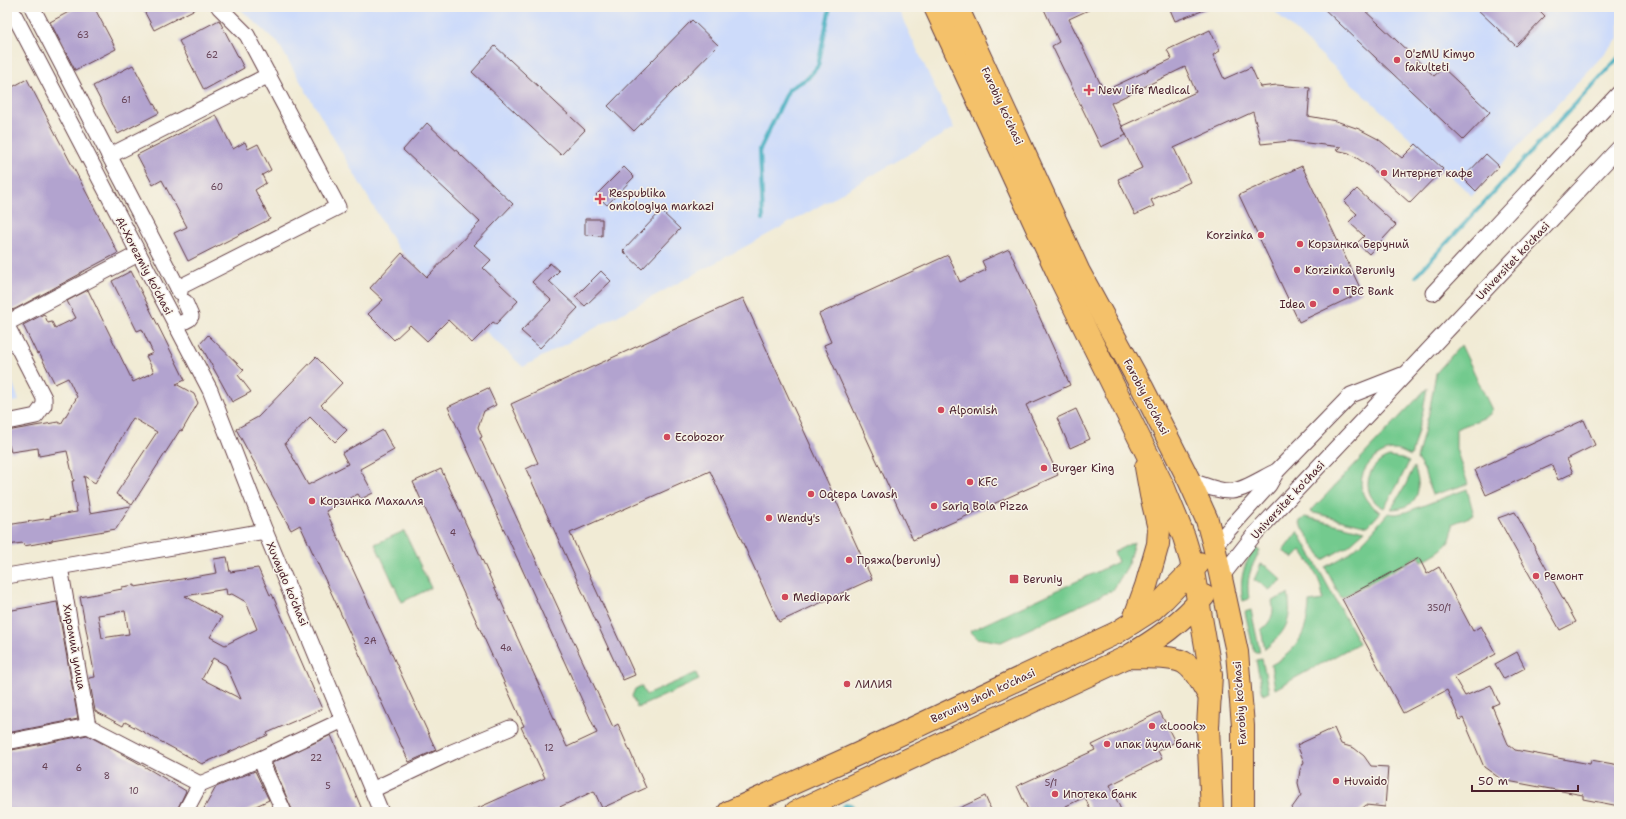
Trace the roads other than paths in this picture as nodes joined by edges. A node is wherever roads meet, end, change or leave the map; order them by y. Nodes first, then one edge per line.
1 (10, 7) edge
2 (219, 7) edge
3 (935, 7) edge
4 (957, 7) edge
5 (38, 9) edge
6 (268, 76) junction
7 (1619, 93) edge
8 (1619, 148) edge
9 (110, 156) junction
10 (138, 254) junction
11 (1433, 293) dead end
12 (181, 294) junction
13 (7, 325) edge
14 (176, 326) junction
15 (1406, 373) junction
16 (7, 422) edge
17 (1143, 446) junction
18 (1278, 470) junction
19 (1189, 480) junction
20 (265, 531) junction
21 (1214, 546) junction
22 (60, 567) junction
23 (1192, 570) junction
24 (7, 576) edge
25 (1221, 577) junction
26 (1198, 603) junction
27 (1133, 622) junction
28 (1127, 657) junction
29 (1210, 697) junction
30 (343, 720) junction
31 (88, 726) junction
32 (510, 728) dead end
33 (7, 742) edge
34 (260, 759) junction
35 (200, 784) junction
36 (372, 790) junction
37 (185, 812) edge
38 (284, 812) edge
39 (381, 812) edge
40 (728, 812) edge
41 (796, 812) edge
42 (1212, 812) edge
43 (1243, 812) edge

1 - 10 street, Al-Xorezmiy ko'chasi
2 - 6 street
3 - 17 main road, Farobiy ko'chasi
4 - 19 main road, Farobiy ko'chasi
5 - 9 street
6 - 9 street
6 - 12 street
7 - 11 street
8 - 15 street, Universitet ko'chasi
9 - 12 street
10 - 13 street
10 - 14 street, Al-Xorezmiy ko'chasi
12 - 14 street
13 - 16 street
14 - 20 street, Al-Xorezmiy ko'chasi
15 - 18 street, Universitet ko'chasi
15 - 25 street, Universitet ko'chasi
17 - 23 main road, Farobiy ko'chasi
17 - 27 main road
18 - 19 street
18 - 21 street, Universitet ko'chasi
19 - 21 main road, Farobiy ko'chasi
20 - 22 street, Xuvaydo ko'chasi
20 - 30 street, Xuvaydo ko'chasi
21 - 23 main road, Beruniy shoh ko'chasi
21 - 25 main road, Farobiy ko'chasi
22 - 24 street, Xuvaydo ko'chasi
22 - 31 street, Хиромий улица
23 - 25 main road
23 - 26 main road, Farobiy ko'chasi
23 - 27 main road, Beruniy shoh ko'chasi
25 - 26 main road
25 - 43 main road, Farobiy ko'chasi
26 - 28 main road
26 - 29 main road, Farobiy ko'chasi
27 - 40 main road, Beruniy shoh ko'chasi
28 - 29 main road
28 - 41 main road
29 - 42 main road, Farobiy ko'chasi
30 - 34 street
30 - 36 street, Xuvaydo ko'chasi
31 - 33 street
31 - 35 street
32 - 36 street
34 - 35 street
34 - 38 street
35 - 37 street
36 - 39 street, Xuvaydo ko'chasi

